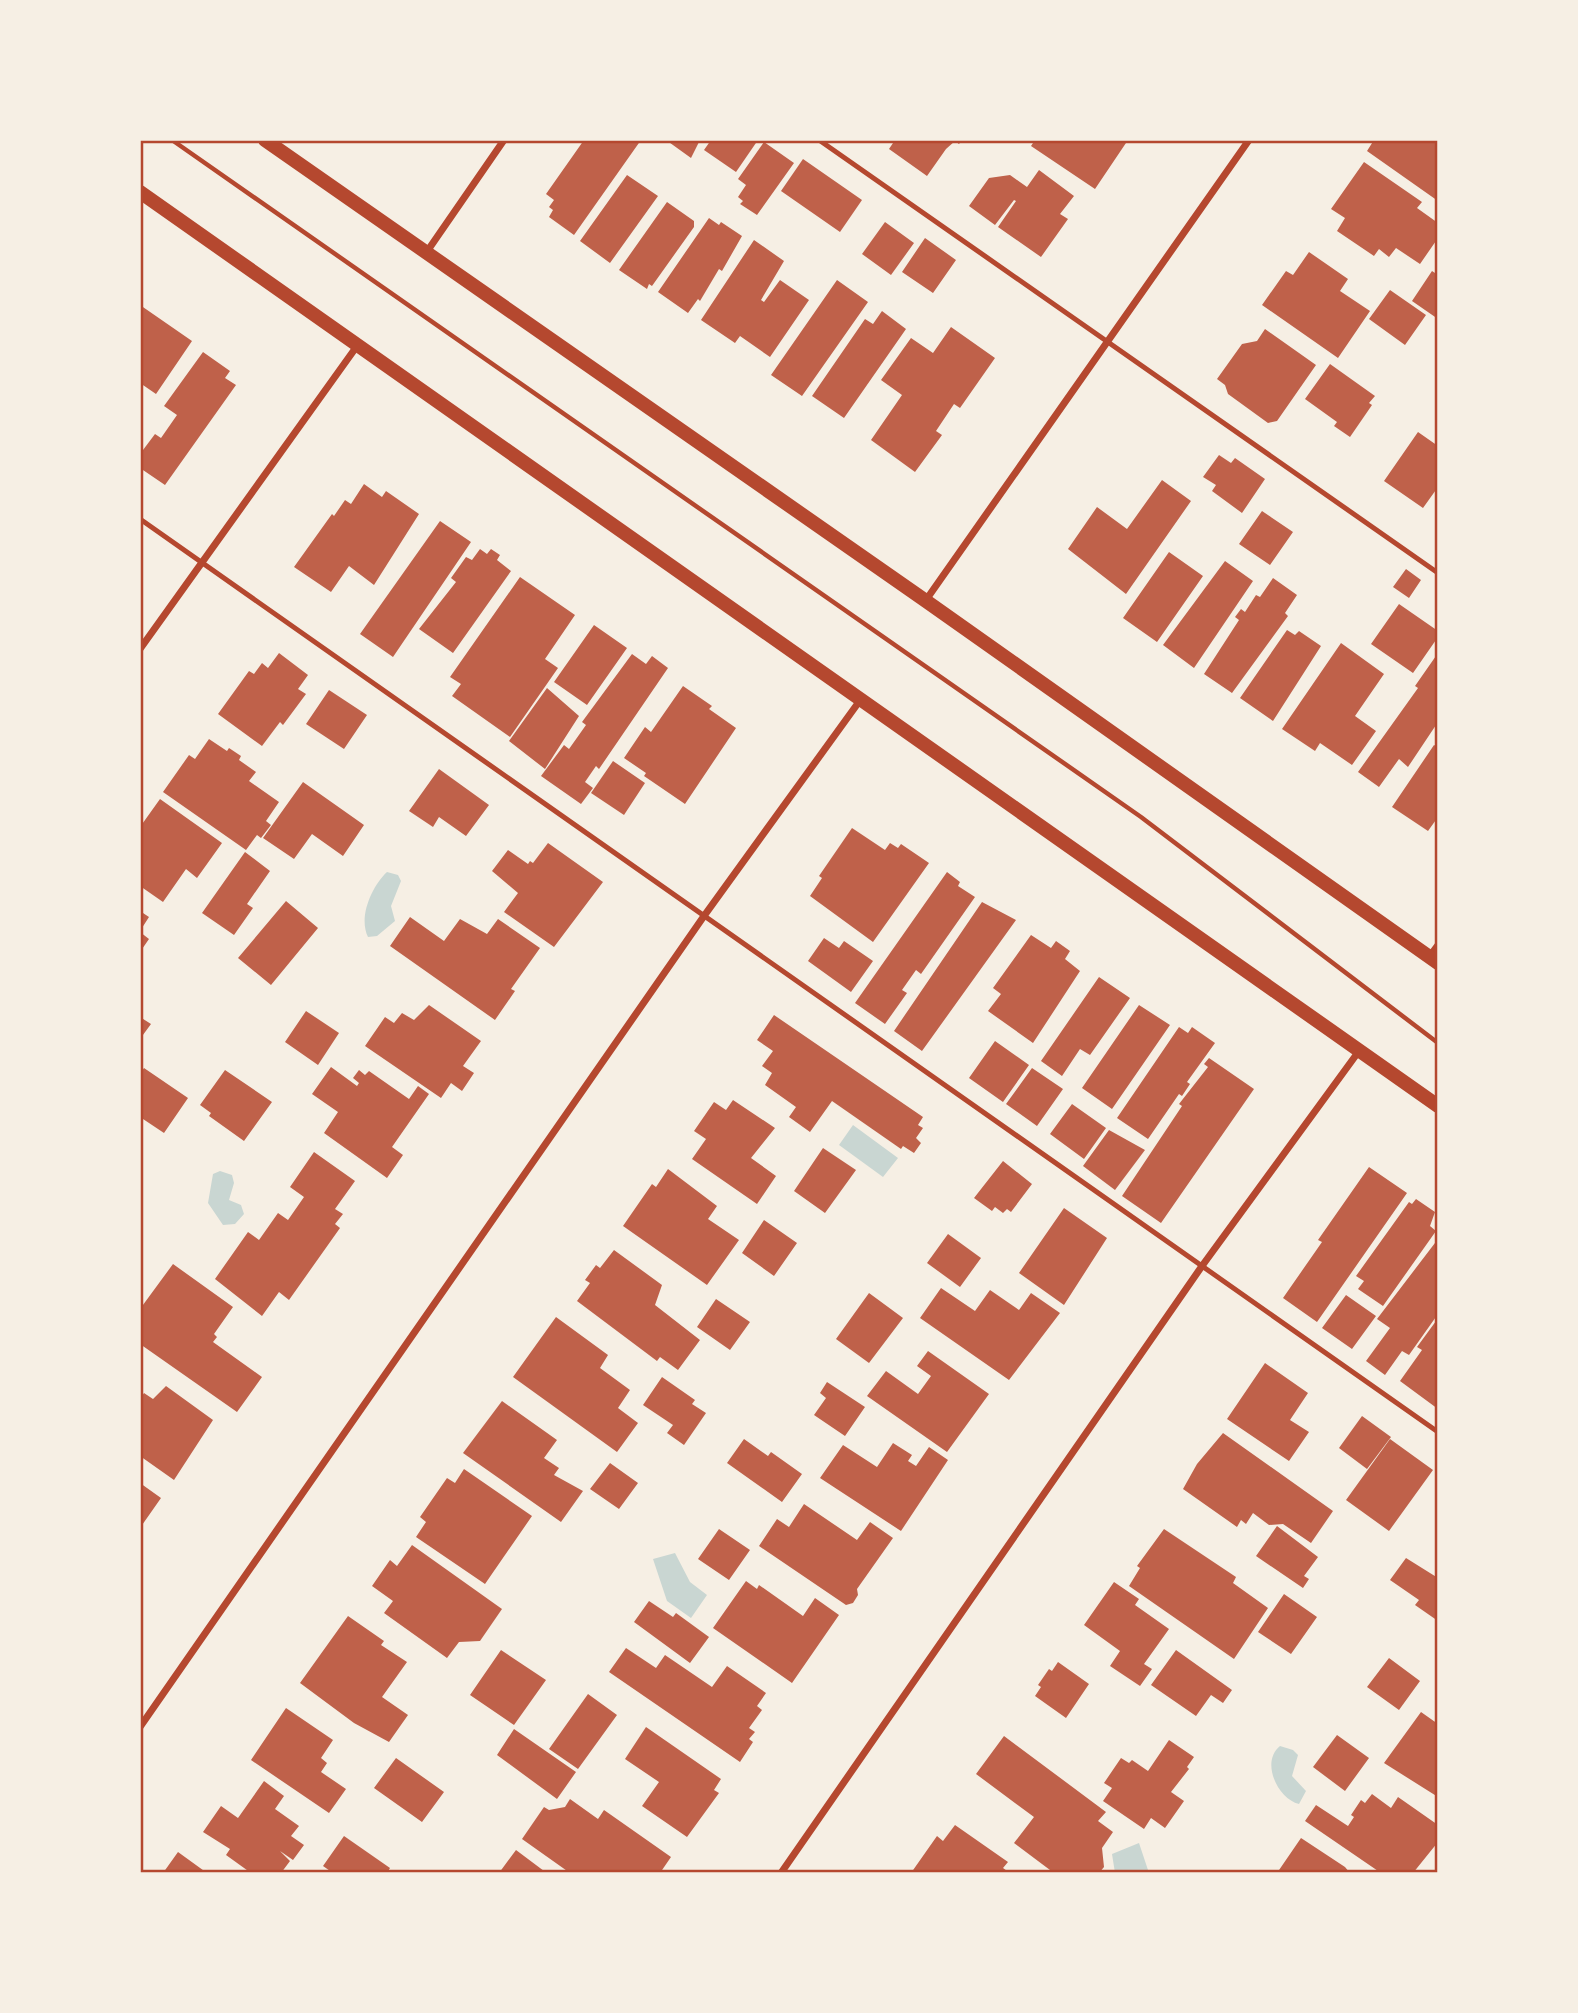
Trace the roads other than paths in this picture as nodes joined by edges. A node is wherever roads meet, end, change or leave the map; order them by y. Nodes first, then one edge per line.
1 (265, 140) edge
2 (504, 140) edge
3 (819, 140) edge
4 (1250, 140) edge
5 (140, 192) edge
6 (426, 253) junction
7 (1108, 340) junction
8 (358, 345) junction
9 (140, 519) edge
10 (201, 562) junction
11 (1438, 573) edge
12 (926, 601) junction
13 (140, 649) edge
14 (862, 699) junction
15 (704, 916) junction
16 (1438, 945) edge
17 (1434, 960) edge
18 (1359, 1051) junction
19 (1438, 1106) edge
20 (1202, 1266) junction
21 (1438, 1432) edge
22 (140, 1727) edge
23 (781, 1873) edge

1 - 6 main road
2 - 6 street
3 - 7 lane
4 - 7 street
5 - 8 main road
6 - 12 main road
7 - 11 lane
7 - 12 street
8 - 10 street
8 - 14 main road
9 - 10 lane
10 - 13 street
10 - 15 lane
12 - 17 main road
14 - 15 street
14 - 18 main road
15 - 20 lane
15 - 22 street
16 - 17 street
18 - 19 main road
18 - 20 street
20 - 21 lane
20 - 23 street

